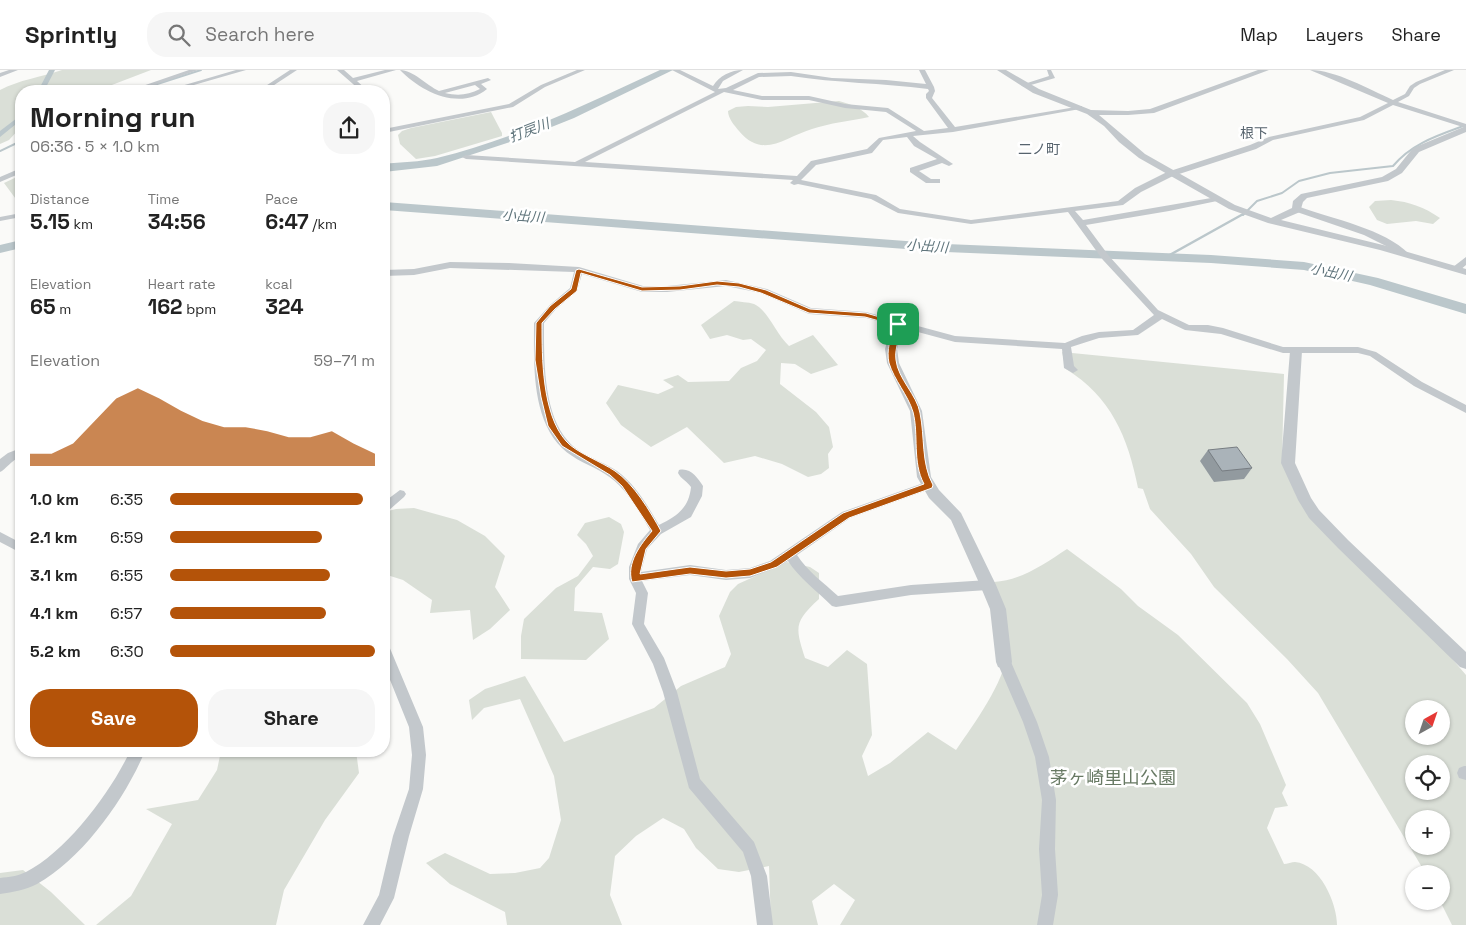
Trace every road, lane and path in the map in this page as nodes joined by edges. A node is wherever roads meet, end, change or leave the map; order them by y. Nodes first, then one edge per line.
1 (195, 70) edge
2 (244, 70) edge
3 (294, 70) edge
4 (340, 70) edge
5 (393, 70) edge
6 (403, 70) edge
7 (582, 70) edge
8 (675, 70) edge
9 (740, 70) edge
10 (934, 70) edge
11 (1001, 70) edge
12 (1049, 70) edge
13 (1265, 70) edge
14 (1313, 70) edge
15 (1451, 70) edge
16 (10, 71) edge
17 (923, 71) edge
18 (0, 75) edge
19 (353, 80) junction
20 (488, 80) dead end
21 (476, 83) junction
22 (149, 85) edge
23 (189, 85) edge
24 (270, 85) edge
25 (358, 85) edge
26 (1024, 85) junction
27 (930, 87) junction
28 (720, 91) junction
29 (438, 93) junction
30 (1393, 102) junction
31 (1080, 107) junction
32 (1090, 112) junction
33 (1466, 127) edge
34 (390, 130) edge
35 (953, 130) junction
36 (920, 132) junction
37 (908, 134) junction
38 (466, 157) dead end
39 (576, 164) junction
40 (15, 173) edge
41 (1170, 174) junction
42 (0, 180) edge
43 (795, 181) junction
44 (937, 181) dead end
45 (1214, 199) junction
46 (1297, 209) junction
47 (1070, 210) junction
48 (15, 216) edge
49 (0, 219) edge
50 (1271, 221) junction
51 (1080, 223) junction
52 (1405, 254) junction
53 (1466, 260) edge
54 (1456, 269) junction
55 (579, 270) junction
56 (1466, 272) edge
57 (390, 273) edge
58 (1161, 315) junction
59 (898, 324) junction
60 (1066, 346) junction
61 (1296, 351) junction
62 (1073, 370) dead end
63 (1466, 409) edge
64 (15, 454) edge
65 (0, 468) edge
66 (683, 473) dead end
67 (929, 485) junction
68 (400, 494) dead end
69 (390, 503) edge
70 (657, 531) junction
71 (0, 536) edge
72 (15, 545) edge
73 (789, 553) junction
74 (635, 579) junction
75 (988, 585) junction
76 (1004, 662) joint
77 (1466, 662) edge
78 (390, 664) edge
79 (136, 757) edge
80 (0, 886) edge
81 (371, 925) edge
82 (765, 925) edge
83 (1045, 925) edge

1 - 22 street
2 - 23 street
3 - 24 street
4 - 19 street
5 - 19 street
6 - 29 street
7 - 34 street
8 - 28 street
9 - 28 street
10 - 17 street
11 - 26 street
12 - 26 street
13 - 32 street
14 - 30 street
15 - 30 street
16 - 18 street
17 - 27 street
19 - 25 street
20 - 21 street
21 - 29 street
21 - 29 street
26 - 31 street
27 - 28 street
27 - 35 street
28 - 36 street
28 - 39 street
30 - 33 street
30 - 41 street
31 - 32 street
31 - 35 street
32 - 41 street
33 - 46 street
35 - 36 street
36 - 37 street
37 - 43 street
37 - 44 street
38 - 39 street
39 - 43 street
40 - 42 street
41 - 45 street
41 - 47 street
43 - 47 street
45 - 50 street
45 - 51 street
46 - 50 street
46 - 52 street
47 - 51 street
48 - 49 street
50 - 52 street
51 - 58 street
52 - 54 street
53 - 54 street
54 - 56 street
55 - 57 street
55 - 59 street
55 - 70 street
58 - 60 street
58 - 61 street
59 - 60 street
59 - 67 street
60 - 62 street
61 - 63 street
61 - 77 street
64 - 65 street
66 - 70 street
67 - 73 street
67 - 75 street
68 - 69 street
70 - 74 street
71 - 72 street
73 - 74 street
73 - 75 street
74 - 82 street
75 - 76 street
76 - 83 street
78 - 81 street
79 - 80 street

